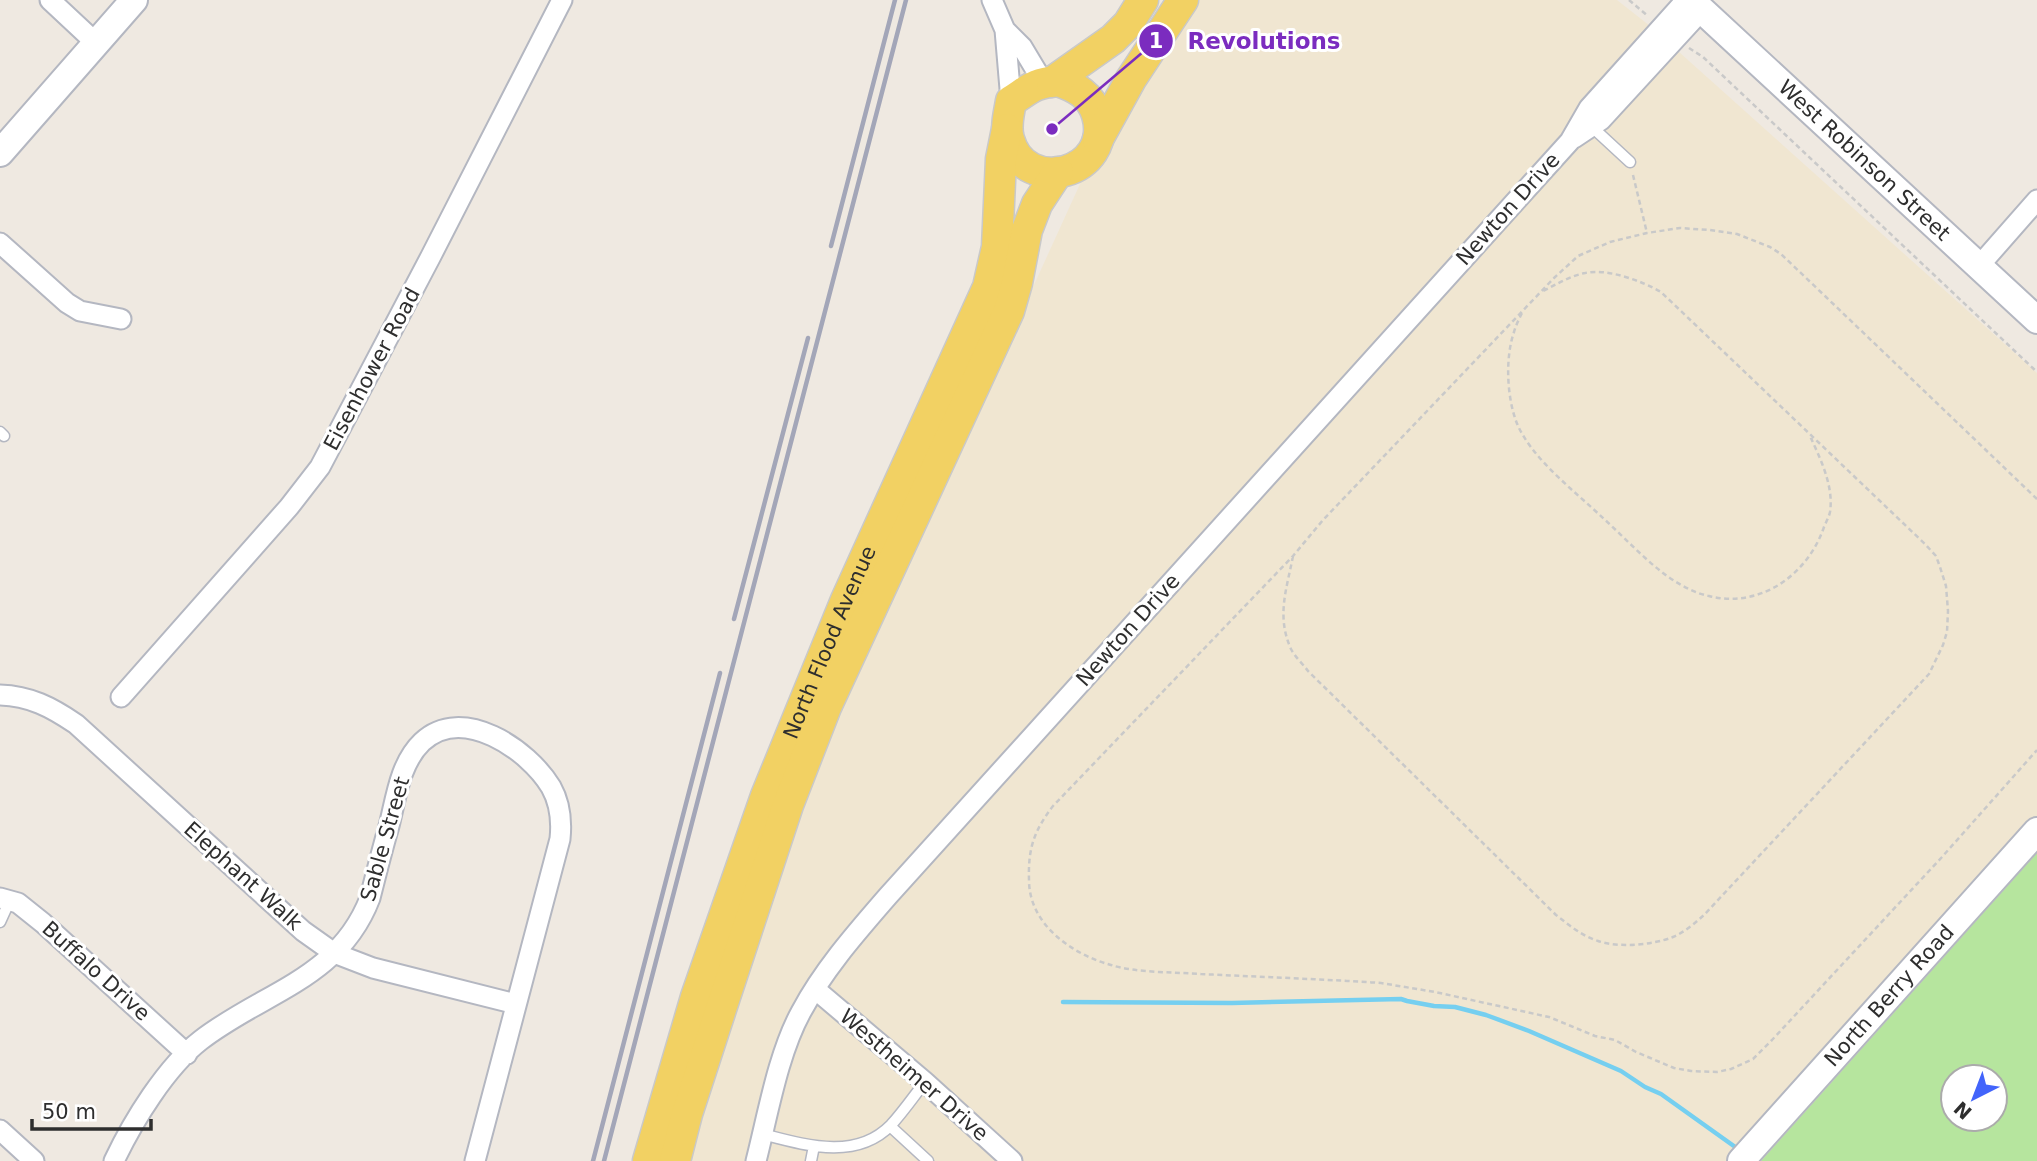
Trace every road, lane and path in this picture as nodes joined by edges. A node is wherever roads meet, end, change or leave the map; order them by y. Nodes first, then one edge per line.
1 (50, 0) edge
2 (134, 0) edge
3 (562, 0) edge
4 (992, 0) edge
5 (1143, 0) edge
6 (1182, 0) edge
7 (1693, 3) edge
8 (1004, 30) junction
9 (96, 43) junction
10 (1048, 82) junction
11 (1741, 93) dead end
12 (1009, 115) junction
13 (1588, 122) junction
14 (1098, 138) junction
15 (2, 146) edge
16 (1630, 162) joint
17 (1058, 172) junction
18 (2037, 200) edge
19 (1647, 233) junction
20 (0, 243) edge
21 (1979, 266) junction
22 (1538, 294) junction
23 (1524, 310) junction
24 (121, 319) dead end
25 (2037, 320) edge
26 (2037, 372) edge
27 (1808, 432) junction
28 (2037, 499) edge
29 (1293, 556) junction
30 (0, 695) edge
31 (121, 698) dead end
32 (2037, 750) edge
33 (2037, 831) edge
34 (5, 899) edge
35 (0, 922) edge
36 (334, 953) junction
37 (815, 989) junction
38 (516, 1004) junction
39 (187, 1054) junction
40 (925, 1082) junction
41 (890, 1126) junction
42 (0, 1130) edge
43 (762, 1134) junction
44 (814, 1146) junction
45 (1746, 1155) edge
46 (34, 1161) edge
47 (114, 1161) edge
48 (475, 1161) edge
49 (648, 1161) edge
50 (676, 1161) edge
51 (756, 1161) edge
52 (811, 1161) edge
53 (928, 1161) edge
54 (1012, 1161) edge

1 - 9 street
2 - 9 street
3 - 31 street, Eisenhower Road
4 - 8 street
5 - 10 main road
6 - 14 main road
7 - 13 street, Newton Drive
7 - 21 street, West Robinson Street
8 - 10 street
8 - 12 street
9 - 15 street
10 - 12 main road
10 - 14 main road
11 - 26 path
12 - 17 main road
12 - 49 main road, North Flood Avenue
13 - 16 lane
13 - 37 street, Newton Drive
14 - 17 main road
16 - 19 path
17 - 50 main road, North Flood Avenue
18 - 21 street
19 - 22 path
19 - 28 path
20 - 24 street
21 - 25 street, West Robinson Street
22 - 23 path
22 - 27 path
23 - 27 path
23 - 29 path
27 - 29 path
29 - 32 path
30 - 36 street, Elephant Walk
33 - 45 street, North Berry Road
34 - 35 lane
34 - 39 street, Buffalo Drive
36 - 38 street, Elephant Walk
36 - 38 street, Sable Street
36 - 39 street, Sable Street
37 - 40 street, Westheimer Drive
37 - 43 street, Newton Drive
38 - 48 street, Sable Street
39 - 47 street, Sable Street
40 - 41 lane
40 - 54 street, Westheimer Drive
41 - 44 lane
41 - 53 lane
42 - 46 street
43 - 44 lane
43 - 51 street, Newton Drive
44 - 52 lane

